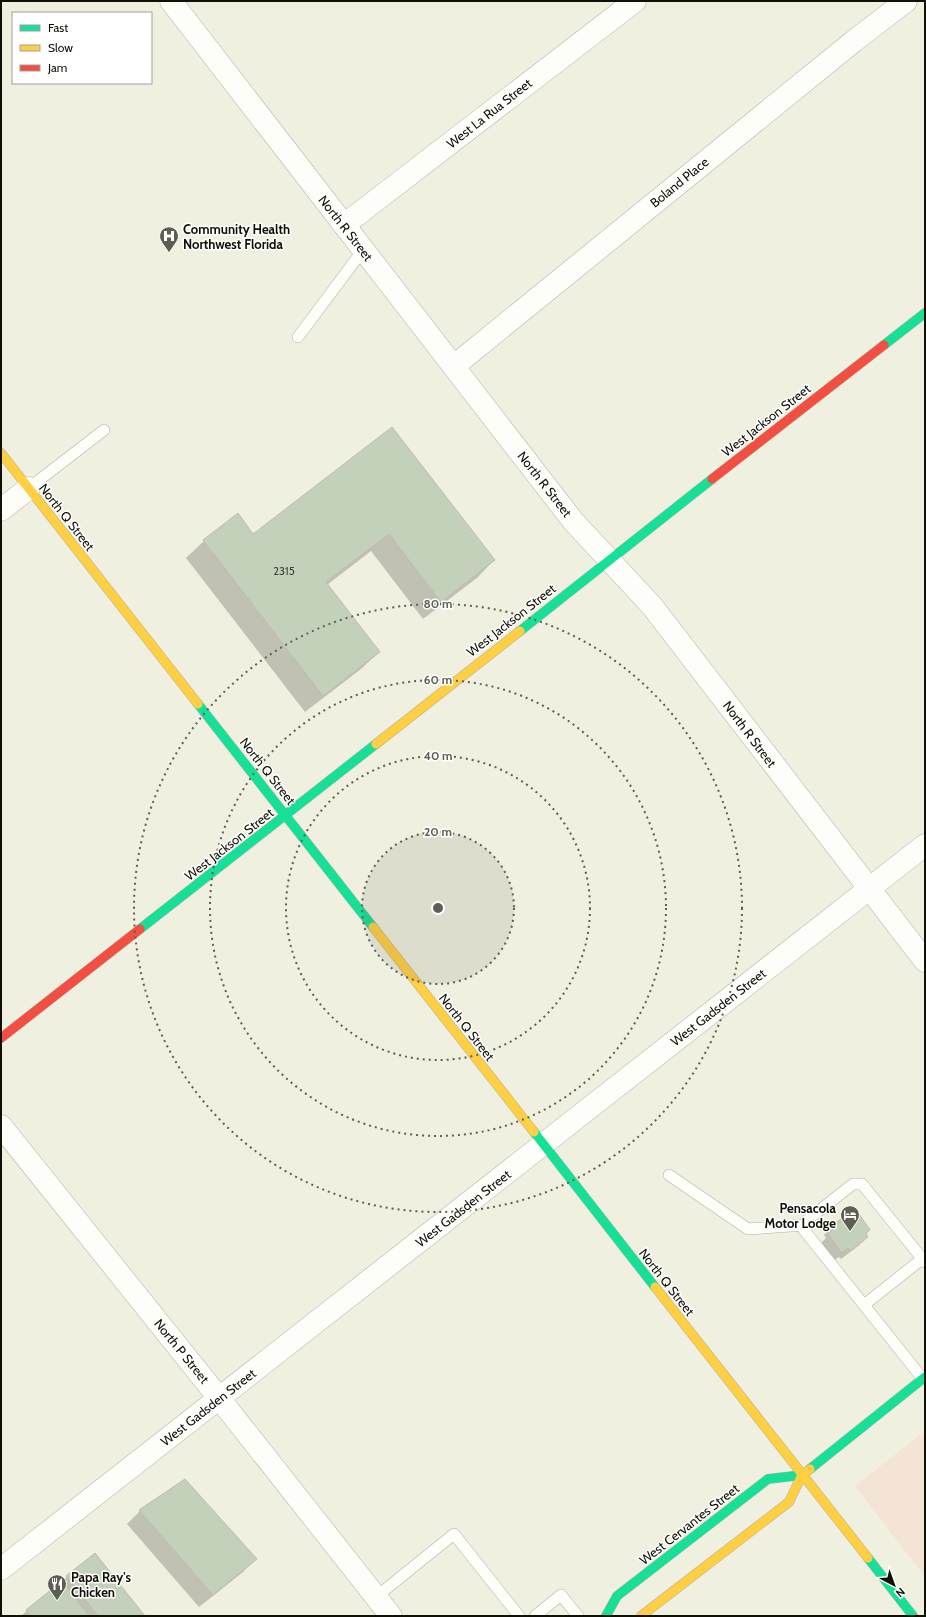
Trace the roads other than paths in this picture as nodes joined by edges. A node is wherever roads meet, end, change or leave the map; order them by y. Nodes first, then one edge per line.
1 (171, 1) edge
2 (635, 1) edge
3 (906, 1) edge
4 (344, 225) junction
5 (364, 250) junction
6 (925, 313) edge
7 (298, 337) dead end
8 (454, 366) junction
9 (104, 430) dead end
10 (1, 453) edge
11 (29, 488) junction
12 (1, 510) edge
13 (609, 559) junction
14 (286, 815) junction
15 (925, 845) edge
16 (869, 889) junction
17 (925, 961) edge
18 (1, 1038) edge
19 (1, 1126) edge
20 (544, 1145) junction
21 (669, 1175) dead end
22 (805, 1225) junction
23 (924, 1261) edge
24 (864, 1305) junction
25 (924, 1378) edge
26 (219, 1398) junction
27 (802, 1475) junction
28 (1, 1569) edge
29 (376, 1597) junction
30 (391, 1616) edge
31 (519, 1616) edge
32 (536, 1616) edge
33 (578, 1616) edge
34 (606, 1616) edge
35 (641, 1616) edge
36 (913, 1616) edge

1 - 4 street, North R Street
2 - 4 street, West La Rua Street
3 - 8 street, Boland Place
4 - 5 street, North R Street
5 - 7 lane
5 - 8 street, North R Street
6 - 13 street, West Jackson Street
8 - 13 street, North R Street
9 - 11 lane
10 - 11 street, North Q Street
11 - 12 street
11 - 14 street, North Q Street
13 - 14 street, West Jackson Street
13 - 16 street, North R Street
14 - 18 street, West Jackson Street
14 - 20 street, North Q Street
15 - 16 street, West Gadsden Street
16 - 17 street, North R Street
16 - 20 street, West Gadsden Street
19 - 26 street, North P Street
20 - 26 street, West Gadsden Street
20 - 27 street, North Q Street
21 - 22 lane
22 - 23 lane
22 - 24 lane
23 - 24 lane
24 - 25 lane
25 - 27 street
26 - 28 street, West Gadsden Street
26 - 29 street, North P Street
27 - 34 street, West Cervantes Street
27 - 35 street
27 - 36 street, North Q Street
29 - 30 street, North P Street
29 - 31 lane
32 - 33 lane

